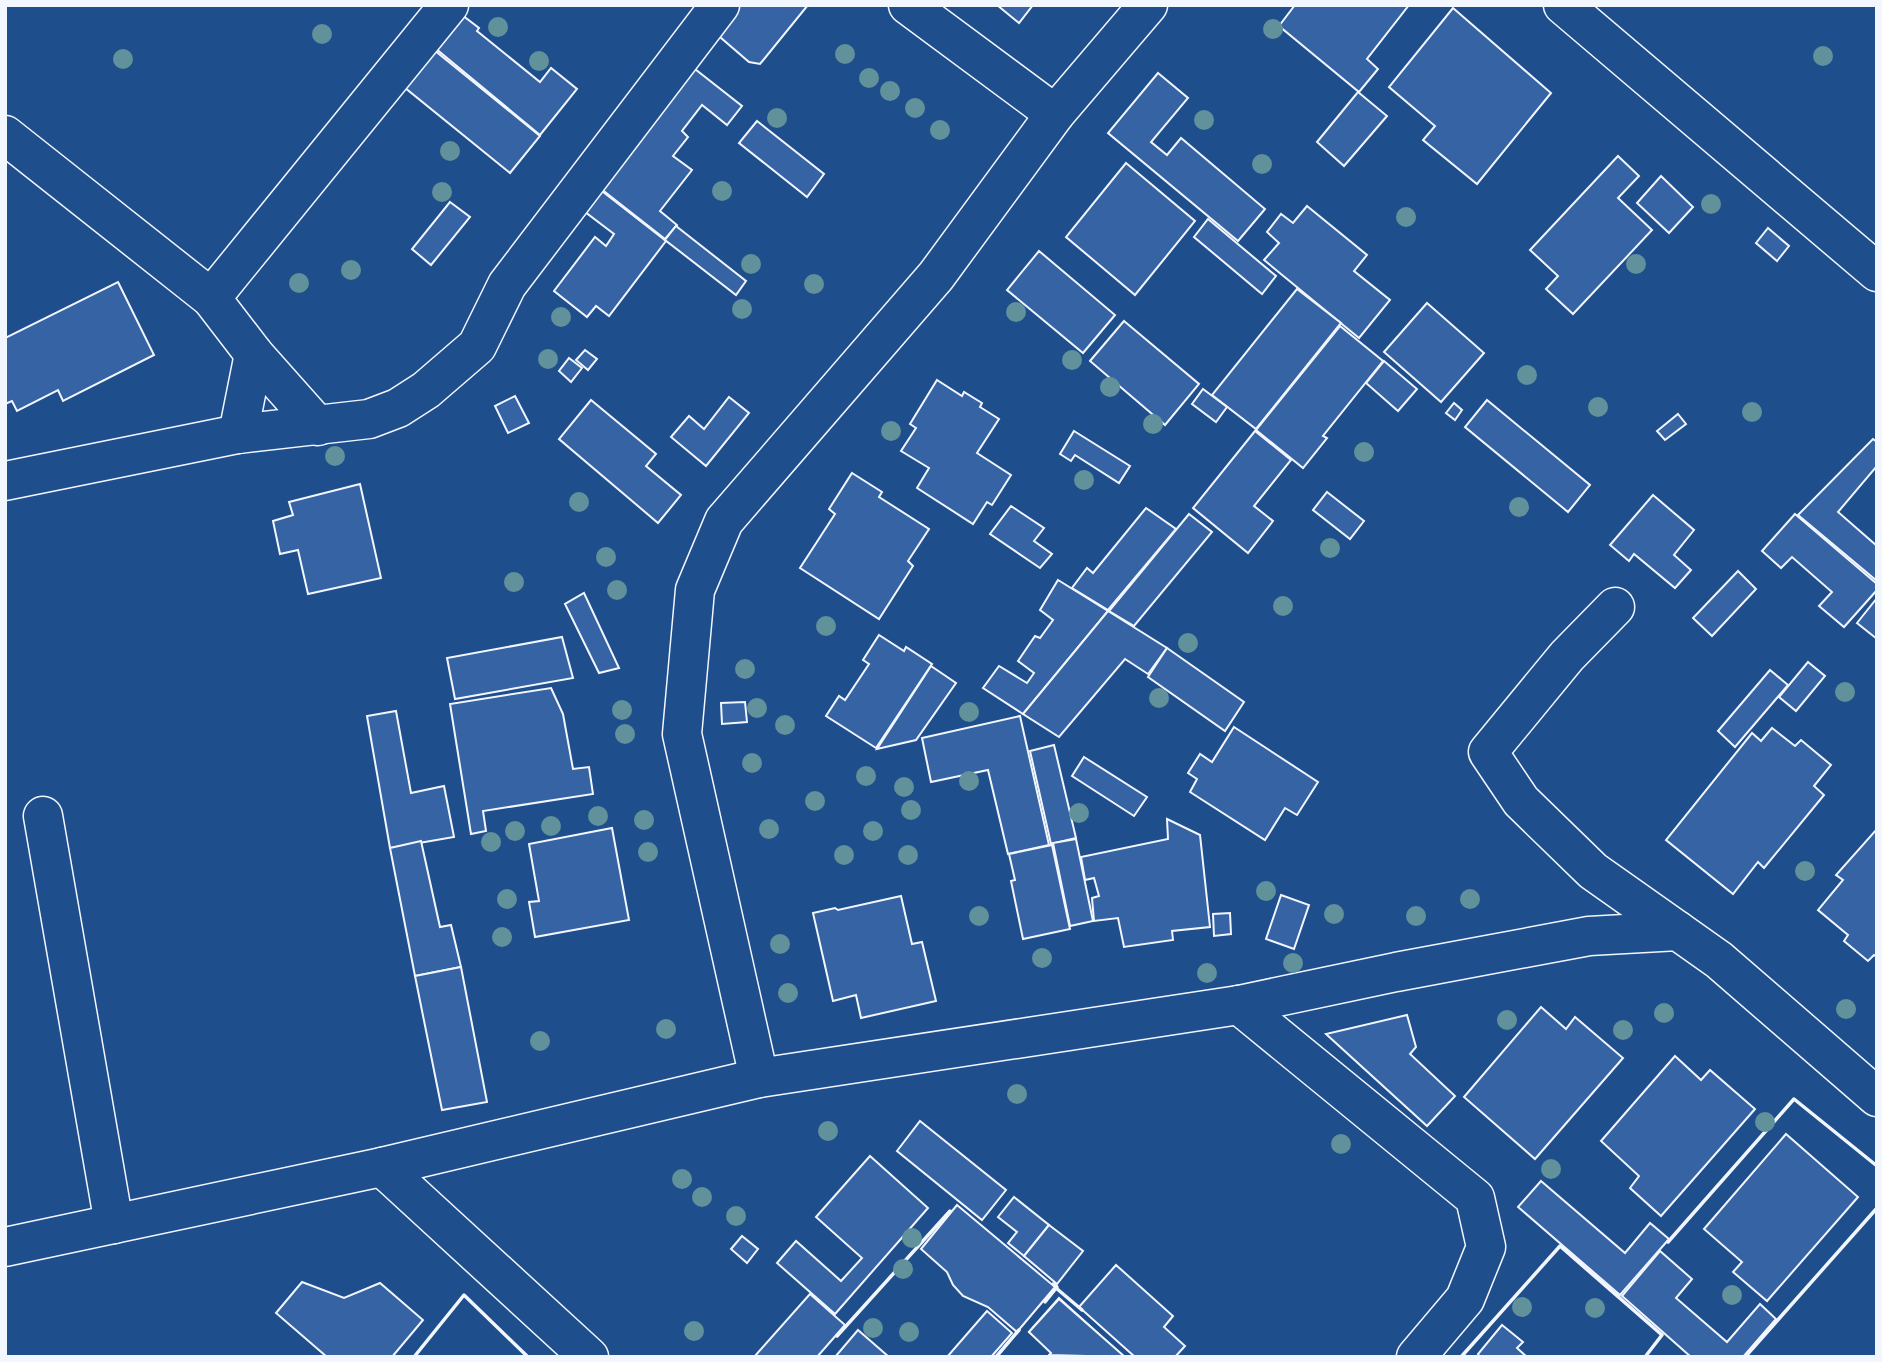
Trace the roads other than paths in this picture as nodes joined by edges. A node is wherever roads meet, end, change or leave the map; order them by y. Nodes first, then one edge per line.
1 (449, 5) edge
2 (720, 5) edge
3 (908, 5) edge
4 (1148, 5) edge
5 (1563, 5) edge
6 (1055, 114) junction
7 (5, 135) edge
8 (1877, 272) edge
9 (211, 298) junction
10 (254, 354) junction
11 (318, 426) junction
12 (237, 434) junction
13 (5, 481) edge
14 (1615, 607) dead end
15 (43, 816) dead end
16 (1678, 931) junction
17 (1239, 1005) junction
18 (759, 1078) junction
19 (1877, 1097) edge
20 (382, 1167) junction
21 (114, 1224) junction
22 (5, 1247) edge
23 (589, 1357) edge
24 (1416, 1357) edge

1 - 9 street
2 - 11 street
3 - 6 street
4 - 6 street
5 - 8 street
6 - 18 street
7 - 9 street
9 - 10 street
10 - 11 street
10 - 12 street
11 - 12 street
12 - 13 street
14 - 16 street
15 - 21 street
16 - 17 street
16 - 19 street
17 - 18 street
17 - 24 street
18 - 20 street
20 - 21 street
20 - 23 street
21 - 22 street

